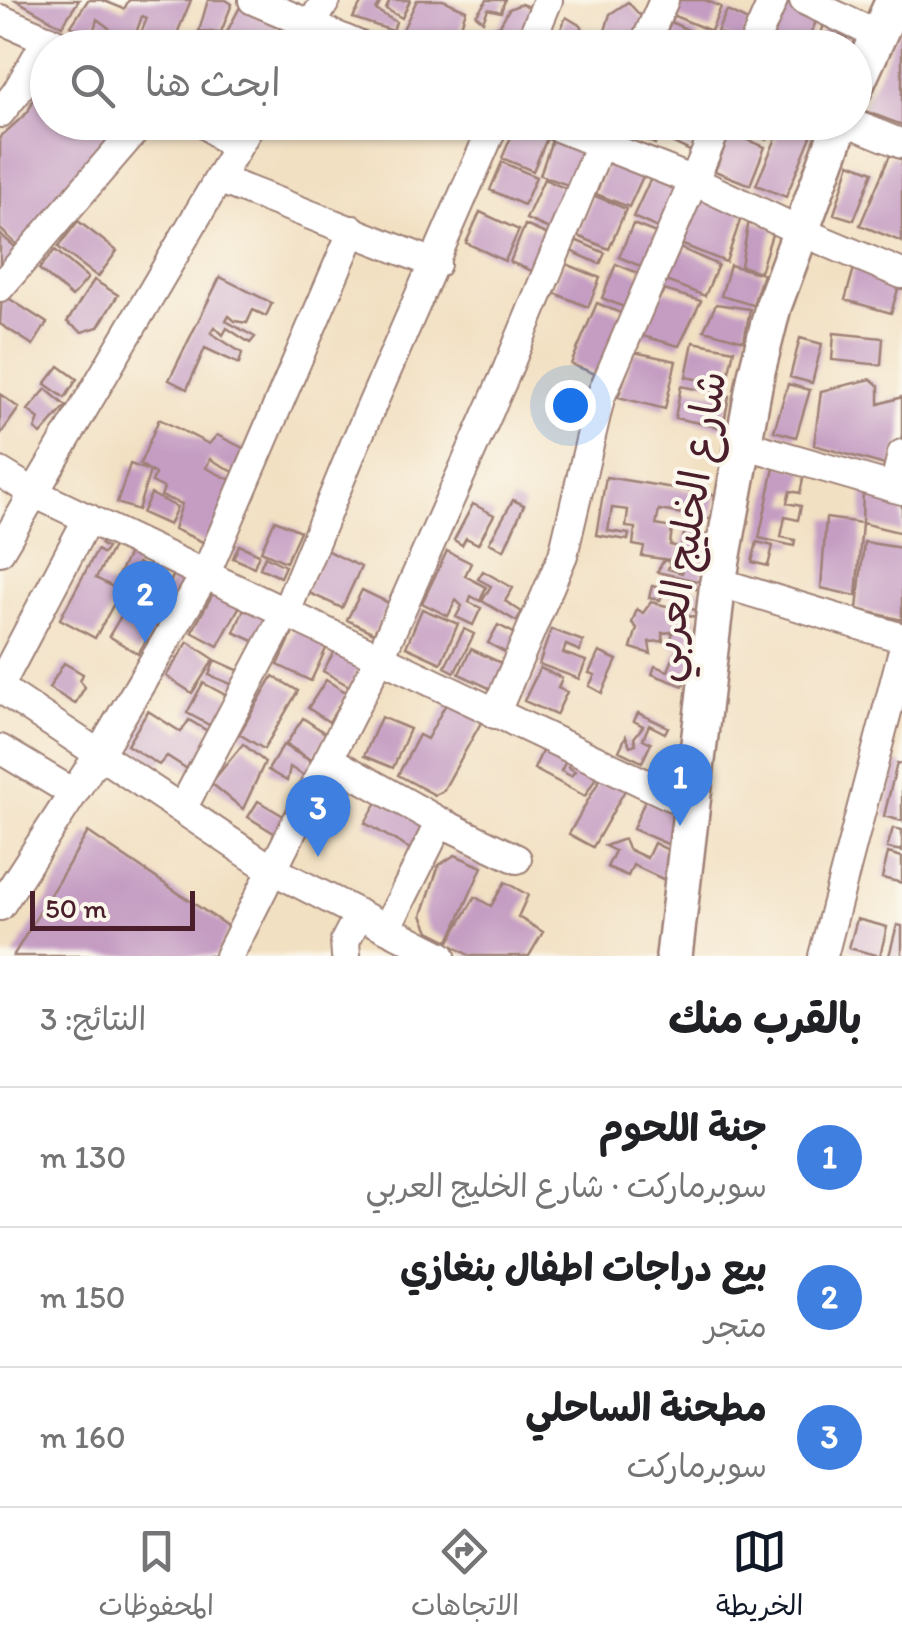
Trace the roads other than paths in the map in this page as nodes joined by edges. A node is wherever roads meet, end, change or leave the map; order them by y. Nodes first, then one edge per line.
1 (253, 0) edge
2 (326, 0) edge
3 (548, 0) edge
4 (664, 0) edge
5 (772, 0) edge
6 (804, 0) edge
7 (894, 0) edge
8 (0, 18) edge
9 (296, 30) edge
10 (308, 30) edge
11 (536, 30) edge
12 (651, 30) edge
13 (760, 30) edge
14 (867, 30) edge
15 (30, 31) edge
16 (872, 33) edge
17 (877, 35) junction
18 (872, 47) edge
19 (30, 75) edge
20 (0, 113) edge
21 (872, 132) edge
22 (127, 140) edge
23 (225, 140) edge
24 (241, 140) edge
25 (488, 140) edge
26 (602, 140) edge
27 (618, 140) edge
28 (711, 140) edge
29 (834, 140) edge
30 (902, 144) edge
31 (236, 149) junction
32 (221, 180) junction
33 (694, 181) junction
34 (353, 230) junction
35 (800, 231) junction
36 (436, 264) junction
37 (900, 266) edge
38 (0, 288) edge
39 (742, 444) junction
40 (902, 454) edge
41 (0, 472) edge
42 (898, 489) edge
43 (34, 492) junction
44 (88, 518) junction
45 (0, 551) edge
46 (206, 573) junction
47 (718, 582) junction
48 (286, 612) junction
49 (902, 638) edge
50 (902, 654) edge
51 (380, 657) junction
52 (0, 686) edge
53 (496, 714) junction
54 (0, 748) edge
55 (99, 754) junction
56 (328, 760) junction
57 (73, 794) junction
58 (690, 805) junction
59 (182, 809) junction
60 (440, 822) junction
61 (517, 859) dead end
62 (271, 869) junction
63 (5, 888) edge
64 (359, 914) junction
65 (386, 928) junction
66 (229, 956) edge
67 (346, 956) edge
68 (440, 956) edge
69 (674, 956) edge
70 (823, 956) edge

1 - 9 street
2 - 10 street
3 - 11 street
4 - 12 street
5 - 13 street
6 - 14 street
7 - 17 main road
8 - 15 street
16 - 17 street
17 - 18 main road
19 - 20 street
21 - 30 street
22 - 38 street
23 - 31 street
24 - 31 street
25 - 36 street
26 - 51 street
27 - 33 street
28 - 33 street
29 - 35 main road, شارع الخليج العربي
31 - 32 street
32 - 34 street
32 - 43 street
33 - 35 street
33 - 53 street
34 - 36 street
34 - 46 street
35 - 37 street
35 - 39 main road, شارع الخليج العربي
36 - 48 street
39 - 42 street
39 - 47 main road, شارع الخليج العربي
40 - 42 street
41 - 43 street
43 - 44 street
43 - 45 street
44 - 46 street
44 - 52 street
46 - 48 street
46 - 55 street
47 - 49 street
47 - 58 main road, شارع الخليج العربي
48 - 51 street
48 - 59 street
50 - 70 street
51 - 53 street
51 - 56 street
52 - 55 street
53 - 58 street
54 - 57 street
55 - 57 street
55 - 59 street
56 - 60 street
56 - 62 street
57 - 63 street
58 - 69 main road, شارع الخليج العربي
59 - 62 street
60 - 61 street
60 - 65 street
62 - 64 street
62 - 66 street
64 - 65 street
64 - 67 street
65 - 68 street

